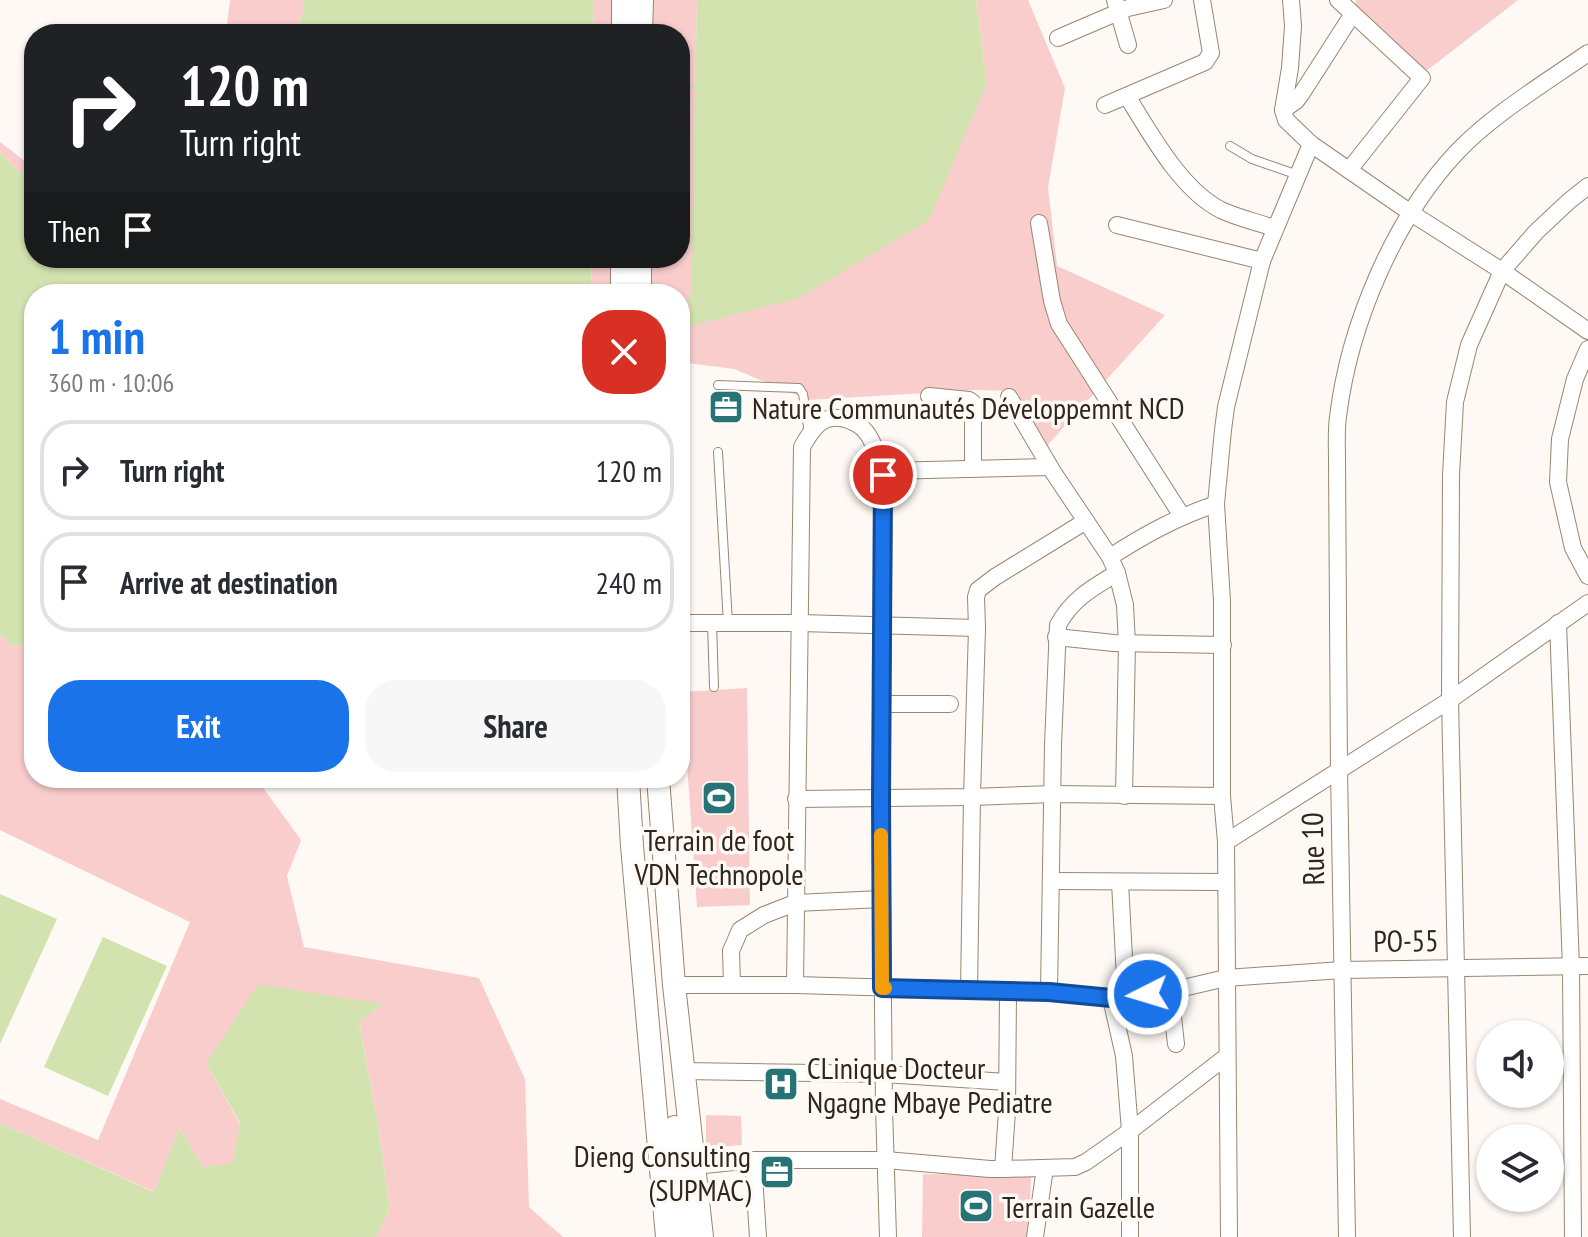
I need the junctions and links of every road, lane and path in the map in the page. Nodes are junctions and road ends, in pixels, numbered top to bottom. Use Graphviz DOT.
graph roads {
  1 [pos="623,0"];
  2 [pos="642,0"];
  3 [pos="1164,0"];
  4 [pos="1202,0"];
  5 [pos="1291,0"];
  6 [pos="1338,0"];
  7 [pos="1117,6"];
  8 [pos="1352,15"];
  9 [pos="623,24"];
  10 [pos="641,24"];
  11 [pos="1058,38"];
  12 [pos="1128,45"];
  13 [pos="1588,53"];
  14 [pos="1127,96"];
  15 [pos="1105,105"];
  16 [pos="1283,110"];
  17 [pos="1311,144"];
  18 [pos="1230,146"];
  19 [pos="1349,170"];
  20 [pos="1298,175"];
  21 [pos="1588,186"];
  22 [pos="1411,213"];
  23 [pos="1039,223"];
  24 [pos="1117,225"];
  25 [pos="1274,228"];
  26 [pos="1262,261"];
  27 [pos="1502,271"];
  28 [pos="1588,331"];
  29 [pos="1588,349"];
  30 [pos="718,385"];
  31 [pos="929,396"];
  32 [pos="1009,397"];
  33 [pos="809,434"];
  34 [pos="718,452"];
  35 [pos="1050,467"];
  36 [pos="973,468"];
  37 [pos="884,473"];
  38 [pos="1216,504"];
  39 [pos="1182,516"];
  40 [pos="1086,521"];
  41 [pos="1114,565"];
  42 [pos="1588,576"];
  43 [pos="1588,603"];
  44 [pos="690,623"];
  45 [pos="720,623"];
  46 [pos="800,623"];
  47 [pos="1558,623"];
  48 [pos="883,625"];
  49 [pos="977,628"];
  50 [pos="1056,637"];
  51 [pos="1127,644"];
  52 [pos="1223,645"];
  53 [pos="714,687"];
  54 [pos="1450,700"];
  55 [pos="882,704"];
  56 [pos="950,704"];
  57 [pos="1339,770"];
  58 [pos="629,788"];
  59 [pos="647,788"];
  60 [pos="659,788"];
  61 [pos="1053,794"];
  62 [pos="1124,796"];
  63 [pos="1222,796"];
  64 [pos="972,797"];
  65 [pos="796,799"];
  66 [pos="881,799"];
  67 [pos="1226,842"];
  68 [pos="1051,881"];
  69 [pos="1120,882"];
  70 [pos="1225,882"];
  71 [pos="882,899"];
  72 [pos="795,903"];
  73 [pos="1580,966"];
  74 [pos="1455,967"];
  75 [pos="1342,970"];
  76 [pos="1226,978"];
  77 [pos="674,985"];
  78 [pos="732,985"];
  79 [pos="795,985"];
  80 [pos="882,988"];
  81 [pos="969,991"];
  82 [pos="1170,991"];
  83 [pos="1008,992"];
  84 [pos="1049,992"];
  85 [pos="1118,998"];
  86 [pos="1176,1044"];
  87 [pos="1227,1056"];
  88 [pos="683,1071"];
  89 [pos="884,1074"];
  90 [pos="1007,1082"];
  91 [pos="1130,1131"];
  92 [pos="753,1160"];
  93 [pos="886,1160"];
  94 [pos="694,1166"];
  95 [pos="1045,1168"];
  96 [pos="1003,1169"];
  97 [pos="697,1191"];
  98 [pos="667,1237"];
  99 [pos="687,1237"];
  100 [pos="702,1237"];
  101 [pos="758,1237"];
  102 [pos="888,1237"];
  103 [pos="1035,1237"];
  104 [pos="1130,1237"];
  105 [pos="1229,1237"];
  106 [pos="1347,1237"];
  107 [pos="1462,1237"];
  108 [pos="1573,1237"];
  1 -- 9 [label="main road"];
  2 -- 10 [label="main road"];
  3 -- 7 [label="street"];
  4 -- 14 [label="street"];
  5 -- 16 [label="street"];
  6 -- 8 [label="street"];
  7 -- 11 [label="street"];
  7 -- 12 [label="street"];
  8 -- 16 [label="street"];
  8 -- 19 [label="street"];
  13 -- 22 [label="street, Rue 10"];
  14 -- 15 [label="street"];
  14 -- 25 [label="street"];
  16 -- 17 [label="street"];
  17 -- 19 [label="street"];
  17 -- 20 [label="street"];
  18 -- 20 [label="lane"];
  19 -- 22 [label="street"];
  20 -- 25 [label="street"];
  21 -- 27 [label="street"];
  22 -- 27 [label="street"];
  22 -- 57 [label="street, Rue 10"];
  23 -- 39 [label="street"];
  24 -- 26 [label="street"];
  25 -- 26 [label="street"];
  26 -- 38 [label="street"];
  27 -- 28 [label="street"];
  27 -- 54 [label="street"];
  29 -- 42 [label="street"];
  30 -- 33 [label="lane"];
  31 -- 36 [label="street"];
  32 -- 35 [label="street"];
  33 -- 37 [label="street"];
  33 -- 46 [label="street"];
  34 -- 45 [label="lane"];
  35 -- 36 [label="street"];
  35 -- 40 [label="street"];
  36 -- 37 [label="street"];
  37 -- 48 [label="street"];
  38 -- 39 [label="street"];
  38 -- 52 [label="street"];
  39 -- 41 [label="street"];
  40 -- 41 [label="street"];
  40 -- 49 [label="street"];
  41 -- 50 [label="street"];
  41 -- 51 [label="street"];
  43 -- 47 [label="street"];
  44 -- 45 [label="street"];
  45 -- 46 [label="street"];
  45 -- 53 [label="lane"];
  46 -- 48 [label="street"];
  46 -- 65 [label="street"];
  47 -- 54 [label="street"];
  47 -- 73 [label="street"];
  48 -- 49 [label="street"];
  48 -- 55 [label="street"];
  49 -- 64 [label="street"];
  50 -- 51 [label="street"];
  50 -- 61 [label="street"];
  51 -- 52 [label="street"];
  51 -- 62 [label="street"];
  52 -- 63 [label="street"];
  54 -- 57 [label="street"];
  54 -- 74 [label="street"];
  55 -- 56 [label="street"];
  55 -- 66 [label="street"];
  57 -- 67 [label="street"];
  57 -- 75 [label="street, Rue 10"];
  58 -- 98 [label="main road"];
  59 -- 99 [label="main road"];
  60 -- 77 [label="main road"];
  61 -- 62 [label="street"];
  61 -- 64 [label="street"];
  61 -- 68 [label="street"];
  62 -- 63 [label="street"];
  63 -- 67 [label="street"];
  64 -- 66 [label="street"];
  64 -- 81 [label="street"];
  65 -- 66 [label="street"];
  65 -- 72 [label="street"];
  66 -- 71 [label="street"];
  67 -- 70 [label="street"];
  68 -- 69 [label="street"];
  68 -- 84 [label="street"];
  69 -- 70 [label="street"];
  69 -- 85 [label="street"];
  70 -- 76 [label="street"];
  71 -- 72 [label="street"];
  71 -- 80 [label="street"];
  72 -- 78 [label="street"];
  72 -- 79 [label="street"];
  73 -- 74 [label="street, PO-55"];
  73 -- 108 [label="street"];
  74 -- 75 [label="street, PO-55"];
  74 -- 107 [label="street"];
  75 -- 76 [label="street, PO-55"];
  75 -- 106 [label="street, Rue 10"];
  76 -- 82 [label="street, PO-55"];
  76 -- 87 [label="street"];
  77 -- 78 [label="street, PO-55"];
  77 -- 88 [label="main road"];
  78 -- 79 [label="street, PO-55"];
  79 -- 80 [label="street, PO-55"];
  80 -- 81 [label="street, PO-55"];
  80 -- 89 [label="street"];
  81 -- 83 [label="street, PO-55"];
  82 -- 85 [label="street, PO-55"];
  82 -- 86 [label="street"];
  83 -- 84 [label="street, PO-55"];
  83 -- 90 [label="street"];
  84 -- 85 [label="street, PO-55"];
  85 -- 91 [label="street"];
  87 -- 91 [label="street"];
  87 -- 105 [label="street"];
  88 -- 89 [label="street"];
  88 -- 94 [label="main road"];
  89 -- 90 [label="street"];
  89 -- 93 [label="street"];
  90 -- 96 [label="street"];
  91 -- 95 [label="street"];
  91 -- 104 [label="street"];
  92 -- 93 [label="street"];
  92 -- 94 [label="street"];
  92 -- 101 [label="street"];
  93 -- 96 [label="street"];
  93 -- 102 [label="street"];
  94 -- 97 [label="main road"];
  95 -- 96 [label="street"];
  95 -- 103 [label="street"];
  97 -- 99 [label="main road"];
  97 -- 100 [label="main road"];
}
